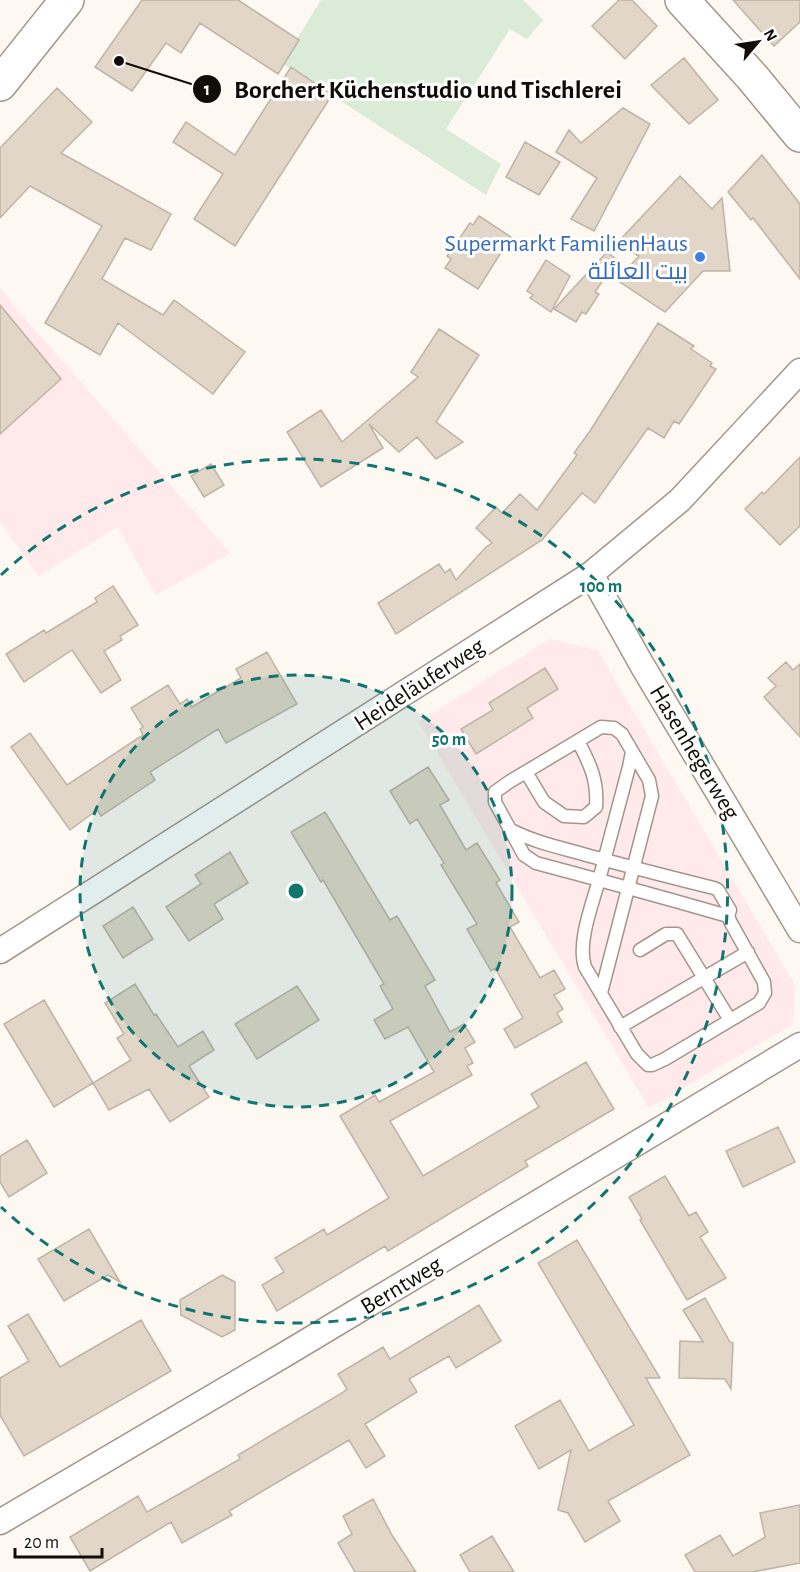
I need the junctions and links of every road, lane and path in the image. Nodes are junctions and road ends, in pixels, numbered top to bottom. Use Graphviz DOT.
graph roads {
  1 [pos="68,0"];
  2 [pos="682,0"];
  3 [pos="0,84"];
  4 [pos="800,135"];
  5 [pos="800,371"];
  6 [pos="591,574"];
  7 [pos="578,741"];
  8 [pos="632,752"];
  9 [pos="526,772"];
  10 [pos="511,830"];
  11 [pos="604,859"];
  12 [pos="634,867"];
  13 [pos="599,880"];
  14 [pos="628,888"];
  15 [pos="728,916"];
  16 [pos="800,930"];
  17 [pos="640,950"];
  18 [pos="0,951"];
  19 [pos="748,952"];
  20 [pos="704,977"];
  21 [pos="601,993"];
  22 [pos="730,1020"];
  23 [pos="620,1027"];
  24 [pos="800,1045"];
  25 [pos="0,1522"];
  1 -- 3 [label="main road"];
  2 -- 4 [label="main road"];
  5 -- 6 [label="street, Heideläuferweg"];
  6 -- 16 [label="street, Hasenhegerweg"];
  6 -- 18 [label="street, Heideläuferweg"];
  7 -- 8 [label="lane"];
  7 -- 9 [label="lane"];
  7 -- 9 [label="lane"];
  8 -- 11 [label="lane"];
  8 -- 12 [label="lane"];
  9 -- 10 [label="lane"];
  10 -- 11 [label="lane"];
  10 -- 13 [label="lane"];
  11 -- 12 [label="lane"];
  11 -- 13 [label="lane"];
  12 -- 14 [label="lane"];
  12 -- 15 [label="lane"];
  13 -- 14 [label="lane"];
  13 -- 21 [label="lane"];
  14 -- 15 [label="lane"];
  14 -- 21 [label="lane"];
  15 -- 19 [label="lane"];
  17 -- 20 [label="lane"];
  19 -- 20 [label="lane"];
  19 -- 22 [label="lane"];
  20 -- 22 [label="lane"];
  20 -- 23 [label="lane"];
  21 -- 23 [label="lane"];
  22 -- 23 [label="lane"];
  24 -- 25 [label="street, Berntweg"];
}
